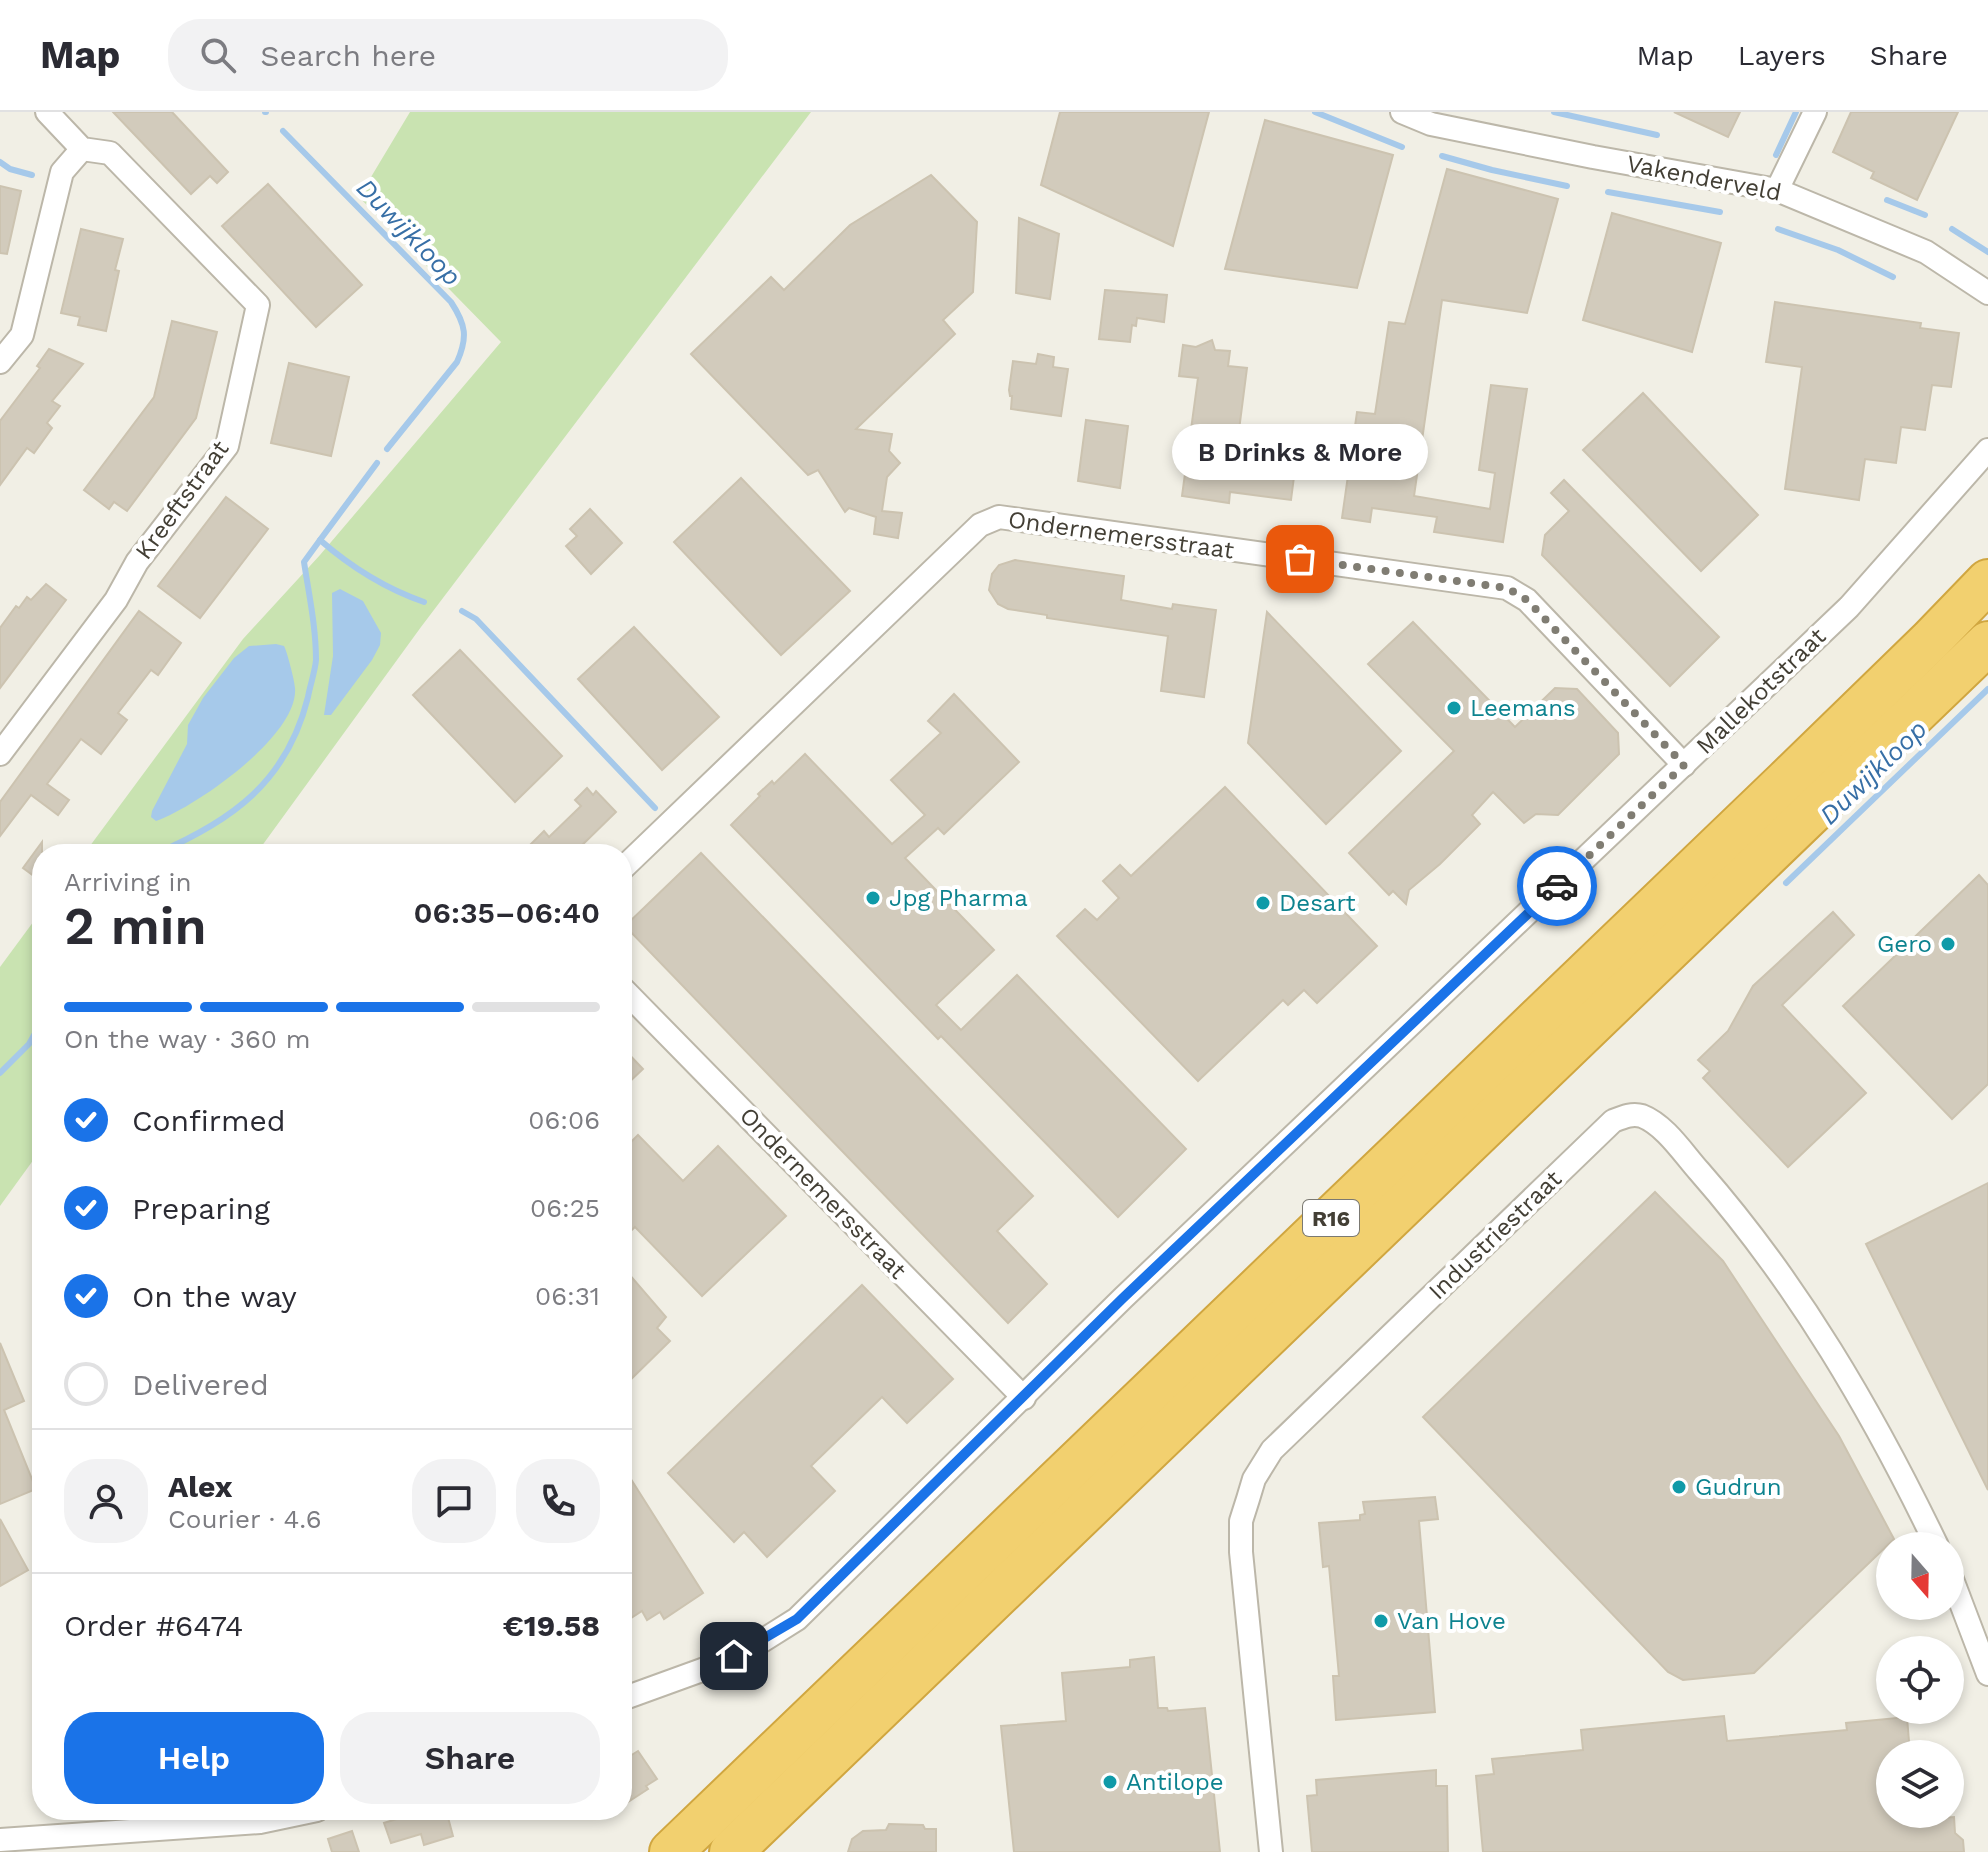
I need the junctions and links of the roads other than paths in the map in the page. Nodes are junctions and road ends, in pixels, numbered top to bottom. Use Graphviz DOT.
graph roads {
  1 [pos="47,112"];
  2 [pos="1402,112"];
  3 [pos="1815,112"];
  4 [pos="82,149"];
  5 [pos="1777,190"];
  6 [pos="1988,293"];
  7 [pos="0,362"];
  8 [pos="1988,450"];
  9 [pos="1988,581"];
  10 [pos="1988,643"];
  11 [pos="0,754"];
  12 [pos="1684,765"];
  13 [pos="632,859"];
  14 [pos="632,998"];
  15 [pos="1024,1398"];
  16 [pos="1930,1532"];
  17 [pos="1964,1611"];
  18 [pos="1988,1674"];
  19 [pos="632,1695"];
  20 [pos="270,1820"];
  21 [pos="0,1840"];
  22 [pos="671,1852"];
  23 [pos="731,1852"];
  24 [pos="1271,1852"];
  1 -- 4 [label="street, Kreeftstraat"];
  2 -- 5 [label="street, Vakenderveld"];
  3 -- 5 [label="street"];
  4 -- 7 [label="street"];
  4 -- 11 [label="street, Kreeftstraat"];
  5 -- 6 [label="street, Vakenderveld"];
  8 -- 12 [label="street, Mallekotstraat"];
  9 -- 22 [label="highway, R16"];
  10 -- 23 [label="highway, R16"];
  12 -- 13 [label="street, Ondernemersstraat"];
  12 -- 15 [label="street, Mallekotstraat"];
  14 -- 15 [label="street, Ondernemersstraat"];
  15 -- 19 [label="street, Mallekotstraat"];
  16 -- 24 [label="street, Industriestraat"];
  17 -- 18 [label="street"];
  20 -- 21 [label="street"];
}
